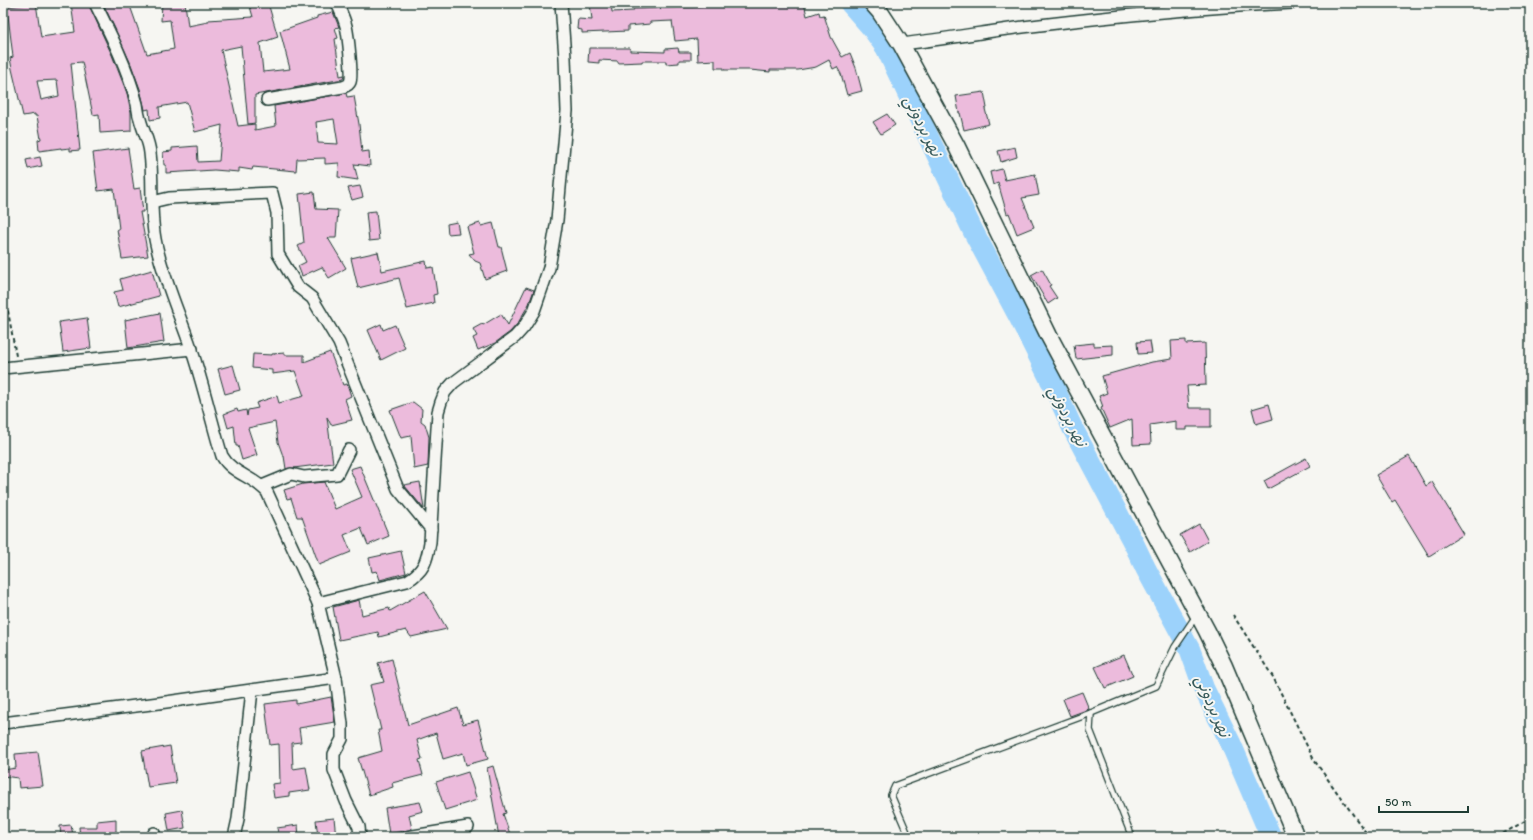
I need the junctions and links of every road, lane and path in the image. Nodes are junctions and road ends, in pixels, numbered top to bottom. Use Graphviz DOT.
graph roads {
  1 [pos="95,3"];
  2 [pos="337,3"];
  3 [pos="561,3"];
  4 [pos="872,3"];
  5 [pos="1278,3"];
  6 [pos="1292,3"];
  7 [pos="901,44"];
  8 [pos="267,100"];
  9 [pos="152,202"];
  10 [pos="3,283"];
  11 [pos="192,349"];
  12 [pos="18,367"];
  13 [pos="3,368"];
  14 [pos="349,450"];
  15 [pos="262,486"];
  16 [pos="430,529"];
  17 [pos="318,603"];
  18 [pos="1233,615"];
  19 [pos="1194,618"];
  20 [pos="336,678"];
  21 [pos="252,690"];
  22 [pos="1091,713"];
  23 [pos="3,723"];
  24 [pos="1530,818"];
  25 [pos="468,827"];
  26 [pos="234,837"];
  27 [pos="360,837"];
  28 [pos="407,837"];
  29 [pos="909,837"];
  30 [pos="1132,837"];
  31 [pos="1296,837"];
  32 [pos="1368,837"];
  33 [pos="1497,837"];
  1 -- 9 [label="street"];
  2 -- 8 [label="street"];
  3 -- 16 [label="street"];
  4 -- 7 [label="street"];
  5 -- 6 [label="street"];
  5 -- 7 [label="street"];
  7 -- 19 [label="street"];
  9 -- 11 [label="street"];
  9 -- 16 [label="street"];
  10 -- 12 [label="path"];
  11 -- 12 [label="street"];
  11 -- 15 [label="street"];
  12 -- 13 [label="street"];
  14 -- 15 [label="street"];
  15 -- 17 [label="street"];
  16 -- 17 [label="street"];
  17 -- 20 [label="street"];
  18 -- 32 [label="path"];
  19 -- 22 [label="lane"];
  19 -- 31 [label="street"];
  20 -- 21 [label="street"];
  20 -- 27 [label="street"];
  21 -- 23 [label="street"];
  21 -- 26 [label="street"];
  22 -- 29 [label="lane"];
  22 -- 30 [label="lane"];
  24 -- 33 [label="path"];
  25 -- 28 [label="street"];
}
